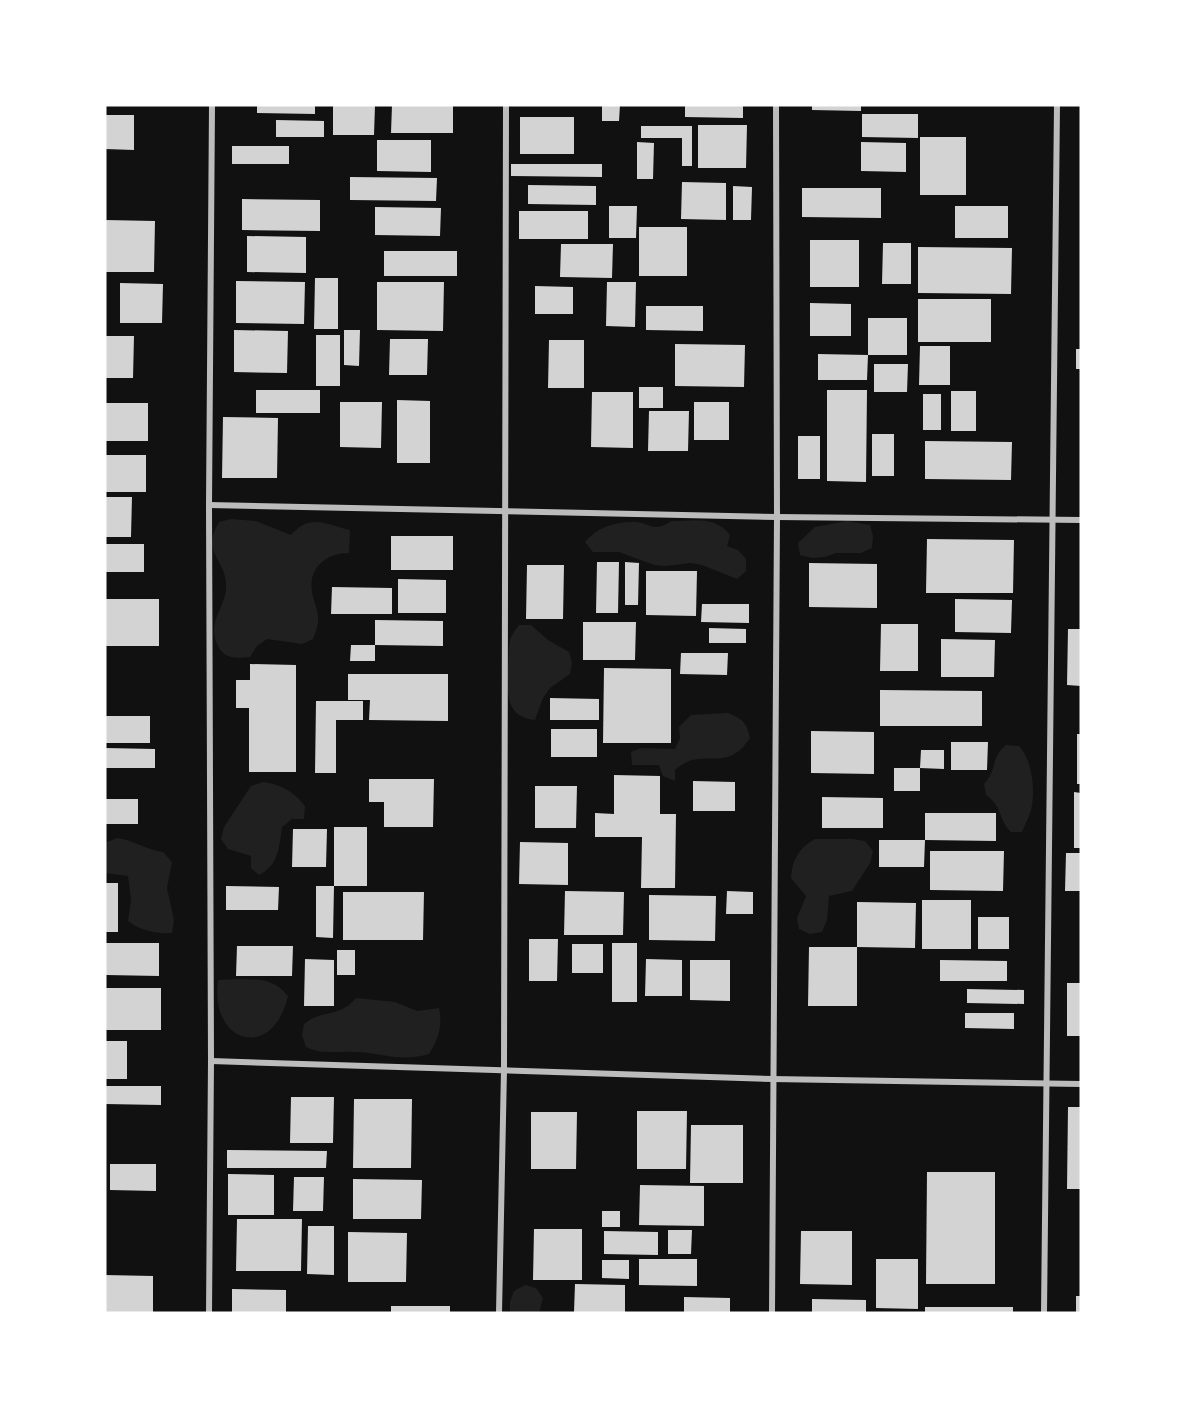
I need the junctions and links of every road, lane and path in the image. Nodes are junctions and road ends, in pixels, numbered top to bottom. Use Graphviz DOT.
graph roads {
  1 [pos="212,105"];
  2 [pos="506,105"];
  3 [pos="776,105"];
  4 [pos="1057,105"];
  5 [pos="208,505"];
  6 [pos="505,511"];
  7 [pos="777,517"];
  8 [pos="1054,519"];
  9 [pos="1081,520"];
  10 [pos="211,1061"];
  11 [pos="504,1070"];
  12 [pos="772,1079"];
  13 [pos="1046,1083"];
  14 [pos="1081,1084"];
  15 [pos="209,1313"];
  16 [pos="499,1313"];
  17 [pos="772,1313"];
  18 [pos="1044,1313"];
  1 -- 5 [label="street"];
  2 -- 6 [label="street"];
  3 -- 7 [label="street"];
  4 -- 8 [label="street"];
  5 -- 6 [label="street"];
  5 -- 10 [label="street"];
  6 -- 7 [label="street"];
  6 -- 11 [label="street"];
  7 -- 8 [label="street"];
  7 -- 12 [label="street"];
  8 -- 9 [label="street"];
  8 -- 13 [label="street"];
  10 -- 11 [label="street"];
  10 -- 15 [label="street"];
  11 -- 12 [label="street"];
  11 -- 16 [label="street"];
  12 -- 13 [label="street"];
  12 -- 17 [label="street"];
  13 -- 14 [label="street"];
  13 -- 18 [label="street"];
}
